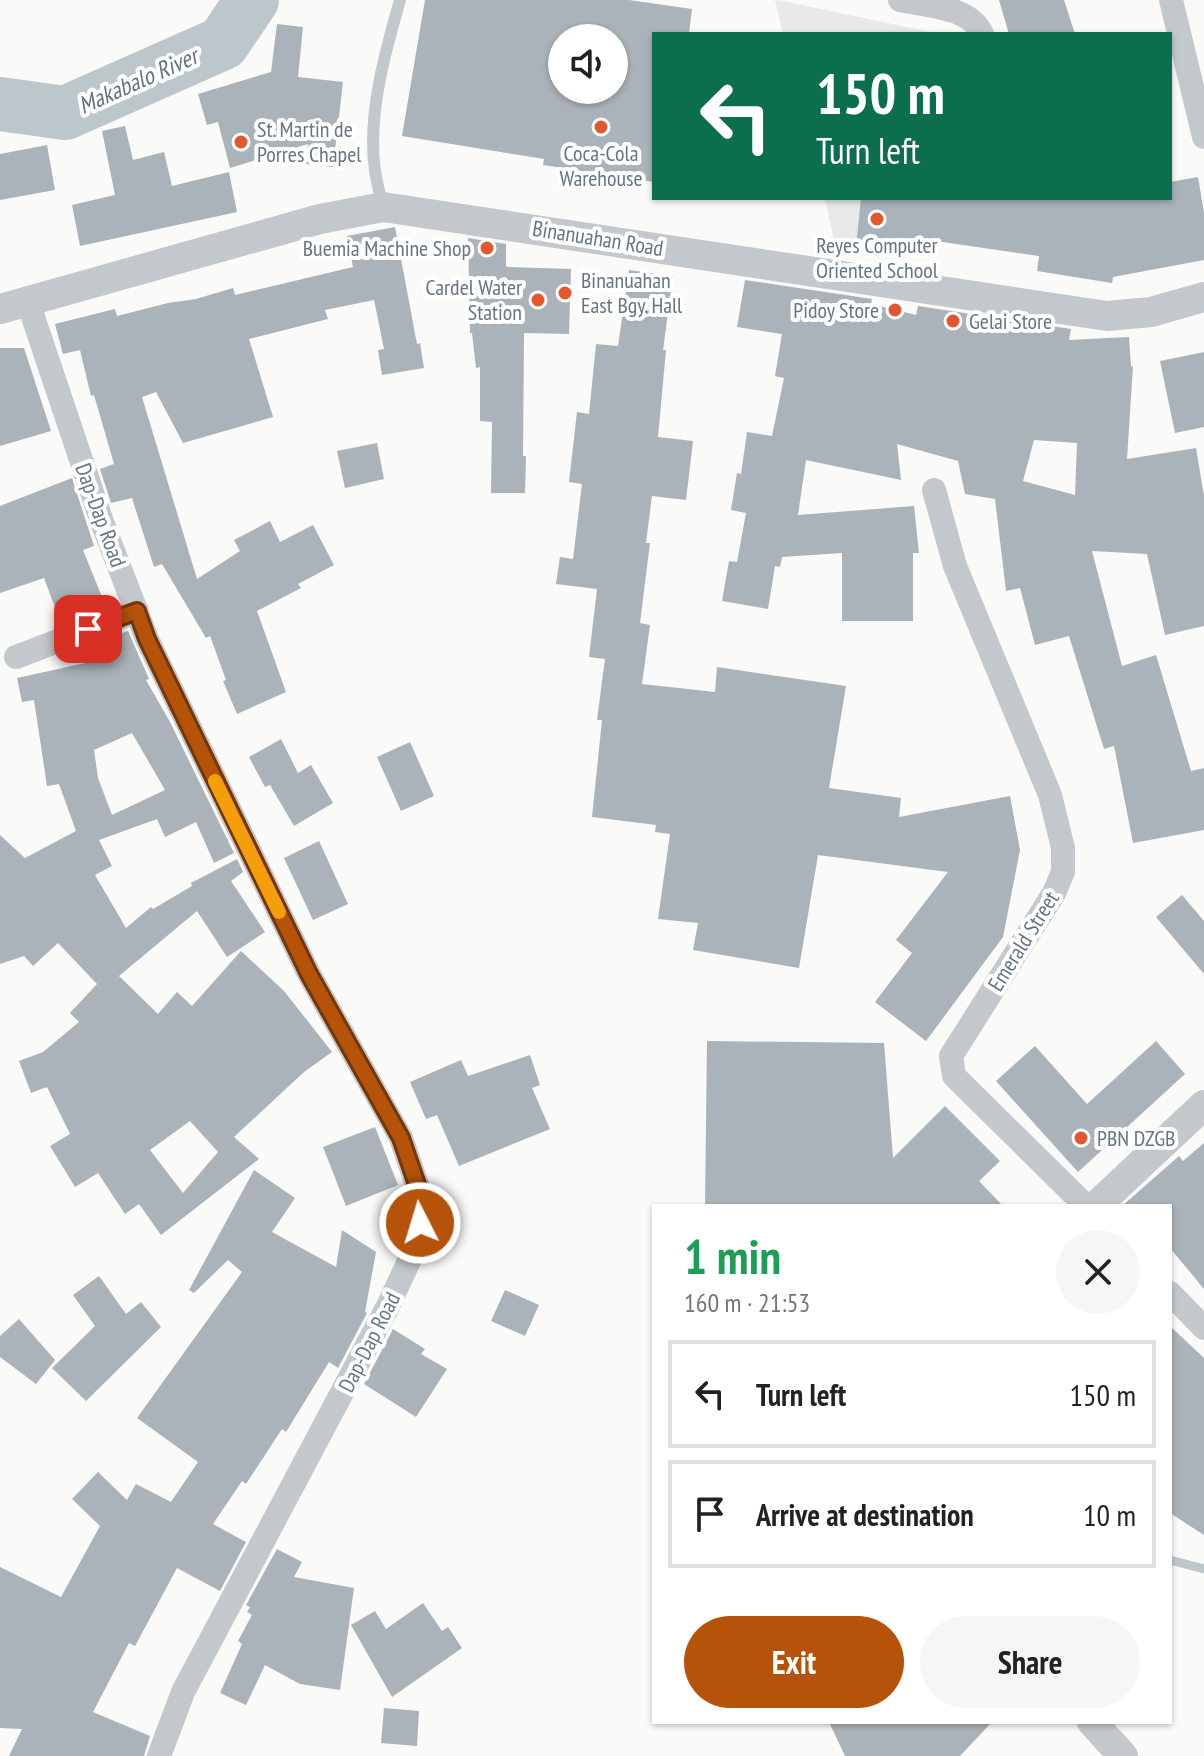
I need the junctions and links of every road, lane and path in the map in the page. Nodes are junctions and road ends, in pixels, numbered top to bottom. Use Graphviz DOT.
graph roads {
  1 [pos="400,0"];
  2 [pos="900,0"];
  3 [pos="1171,0"];
  4 [pos="981,32"];
  5 [pos="1176,39"];
  6 [pos="1204,137"];
  7 [pos="383,207"];
  8 [pos="1204,297"];
  9 [pos="14,306"];
  10 [pos="934,490"];
  11 [pos="137,611"];
  12 [pos="16,657"];
  13 [pos="1204,1105"];
  14 [pos="1084,1204"];
  15 [pos="1098,1204"];
  16 [pos="1172,1295"];
  17 [pos="1204,1328"];
  18 [pos="1094,1724"];
  19 [pos="159,1756"];
  20 [pos="1123,1756"];
  1 -- 7 [label="lane"];
  2 -- 4 [label="street"];
  3 -- 5 [label="street"];
  5 -- 6 [label="street"];
  7 -- 8 [label="street, Binanuahan Road"];
  7 -- 9 [label="street, Binanuahan Road"];
  9 -- 11 [label="street, Dap-Dap Road"];
  10 -- 14 [label="street, Emerald Street"];
  11 -- 12 [label="street"];
  11 -- 19 [label="street, Dap-Dap Road"];
  13 -- 15 [label="street"];
  16 -- 17 [label="street"];
  18 -- 20 [label="street"];
}
